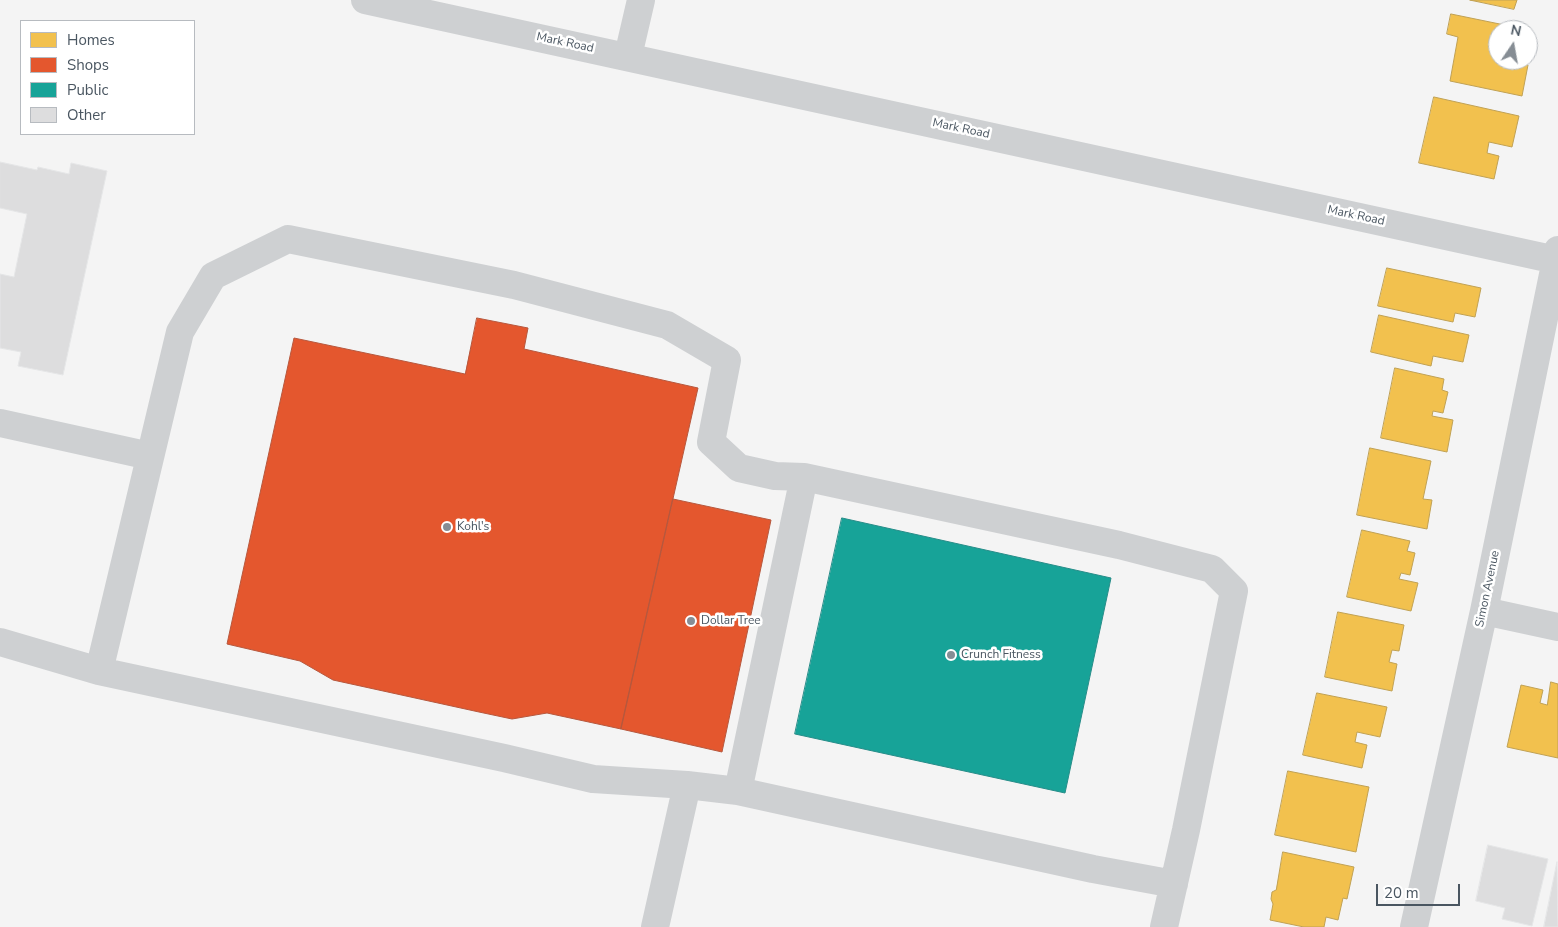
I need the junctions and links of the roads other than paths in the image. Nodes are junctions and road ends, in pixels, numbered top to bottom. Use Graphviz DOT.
graph roads {
  1 [pos="365,0"];
  2 [pos="641,0"];
  3 [pos="628,56"];
  4 [pos="1557,255"];
  5 [pos="0,423"];
  6 [pos="150,456"];
  7 [pos="804,477"];
  8 [pos="1484,611"];
  9 [pos="1558,627"];
  10 [pos="0,642"];
  11 [pos="98,671"];
  12 [pos="686,785"];
  13 [pos="738,791"];
  14 [pos="1174,884"];
  15 [pos="655,927"];
  16 [pos="1164,927"];
  17 [pos="1414,927"];
  1 -- 3 [label="street, Mark Road"];
  2 -- 3 [label="street"];
  3 -- 4 [label="street, Mark Road"];
  4 -- 8 [label="street, Simon Avenue"];
  5 -- 6 [label="street"];
  6 -- 7 [label="street"];
  6 -- 11 [label="street"];
  7 -- 13 [label="street"];
  7 -- 14 [label="street"];
  8 -- 9 [label="street"];
  8 -- 17 [label="street, Simon Avenue"];
  10 -- 11 [label="street"];
  11 -- 12 [label="street"];
  12 -- 13 [label="street"];
  12 -- 15 [label="street"];
  13 -- 14 [label="street"];
  14 -- 16 [label="street"];
}
